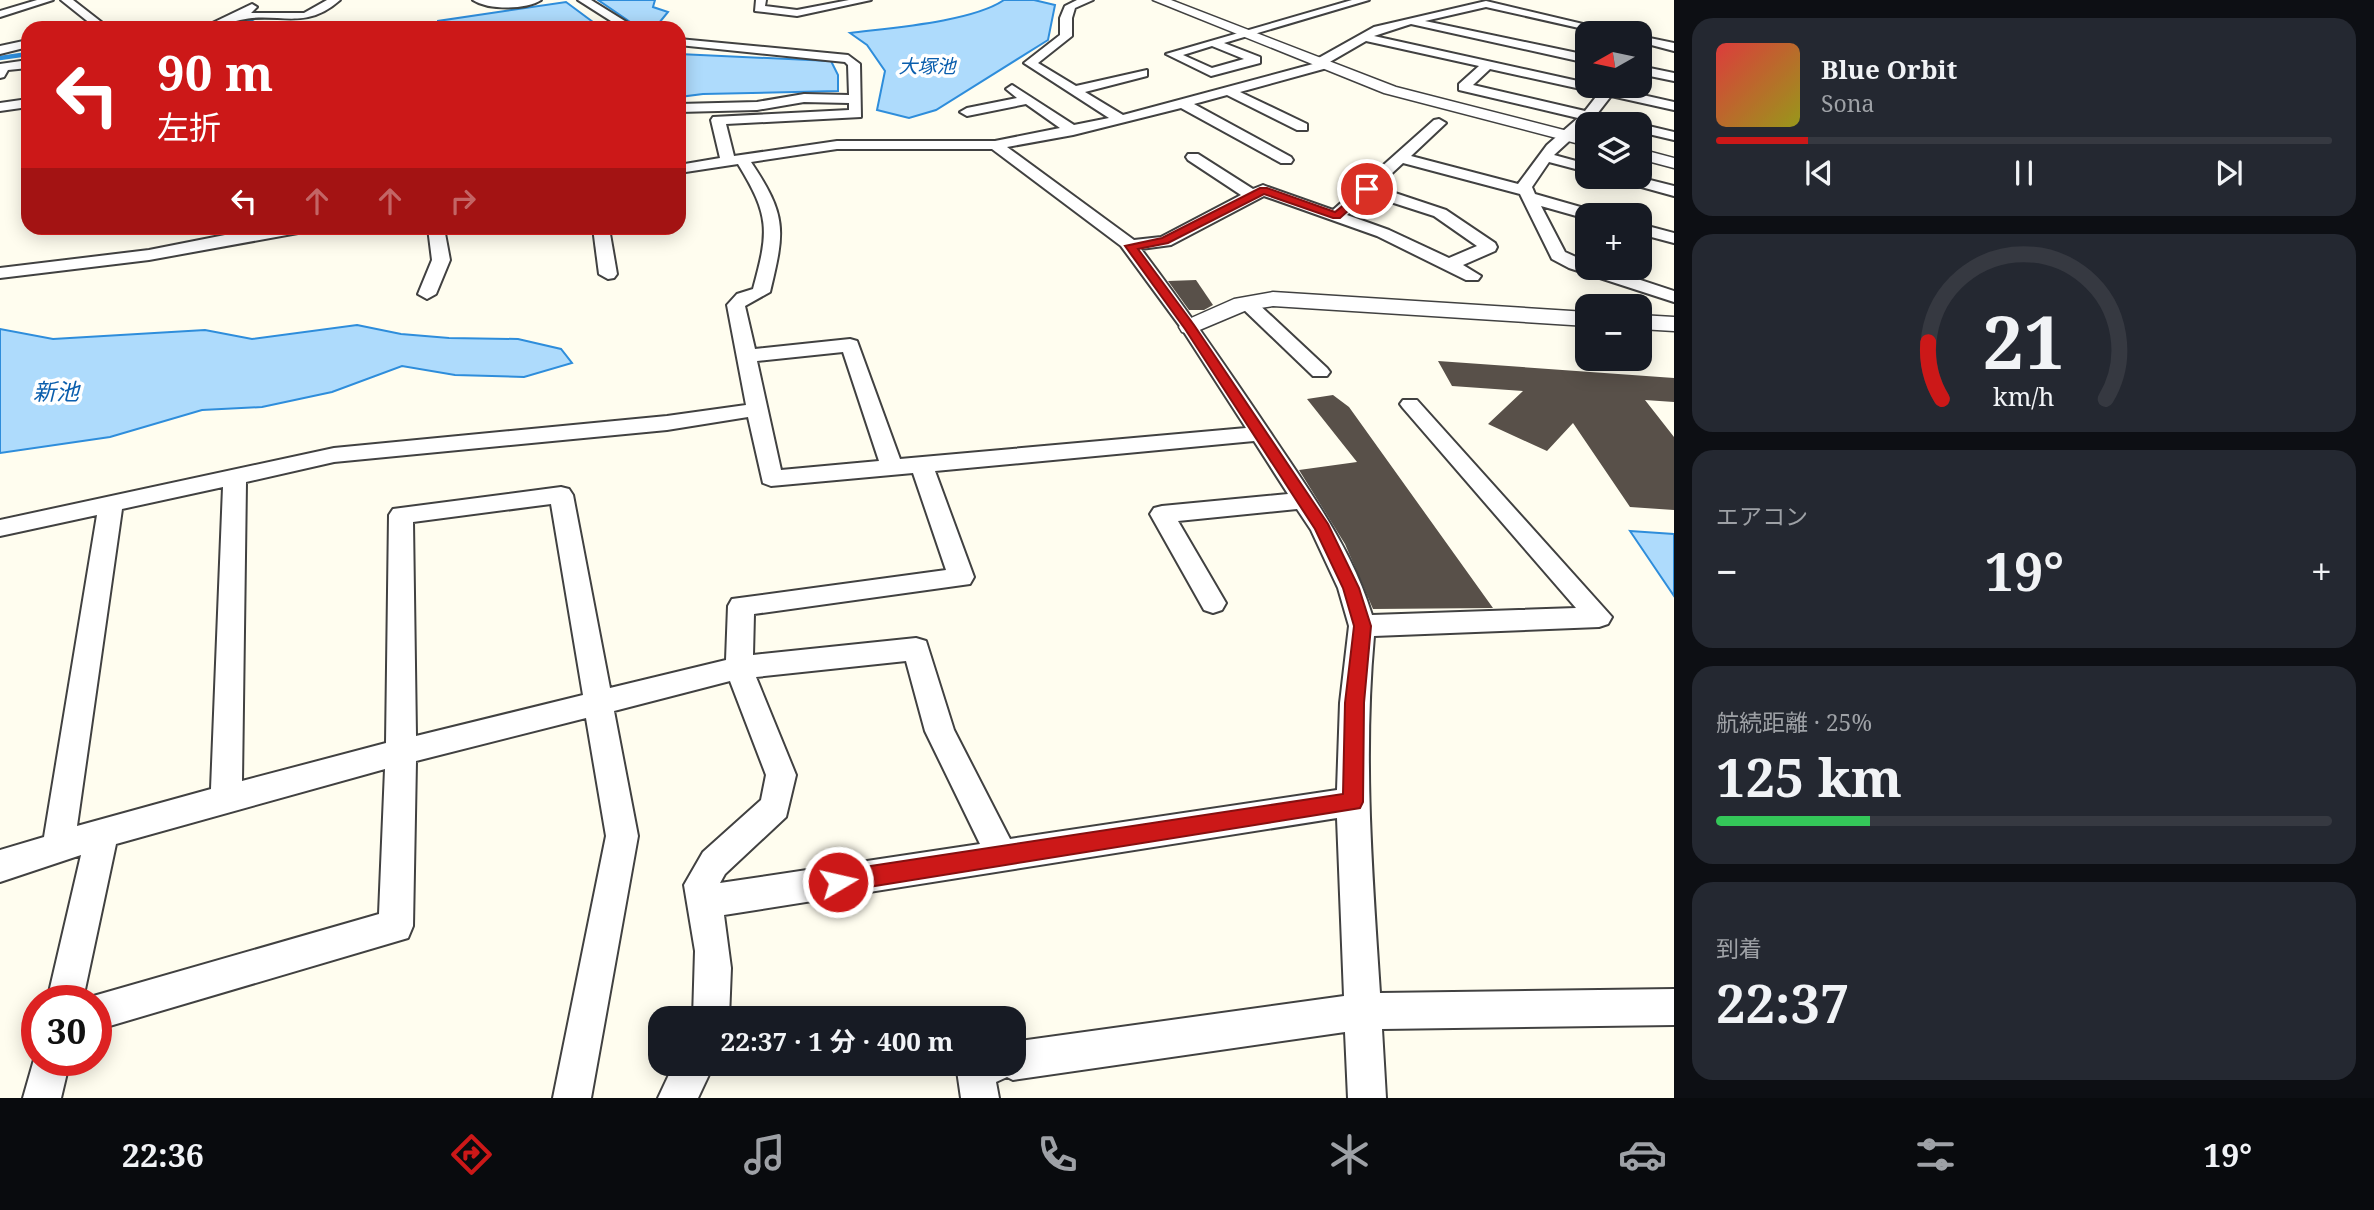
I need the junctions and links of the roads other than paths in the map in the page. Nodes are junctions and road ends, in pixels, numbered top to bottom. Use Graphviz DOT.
graph roads {
  1 [pos="48,0"];
  2 [pos="66,0"];
  3 [pos="261,0"];
  4 [pos="335,0"];
  5 [pos="478,0"];
  6 [pos="536,0"];
  7 [pos="583,0"];
  8 [pos="761,0"];
  9 [pos="866,0"];
  10 [pos="1087,0"];
  11 [pos="1159,0"];
  12 [pos="1315,0"];
  13 [pos="1364,0"];
  14 [pos="1481,2"];
  15 [pos="1339,7"];
  16 [pos="0,14"];
  17 [pos="1528,14"];
  18 [pos="240,16"];
  19 [pos="90,21"];
  20 [pos="227,21"];
  21 [pos="618,21"];
  22 [pos="1411,21"];
  23 [pos="1517,22"];
  24 [pos="1575,26"];
  25 [pos="1507,31"];
  26 [pos="1246,34"];
  27 [pos="1364,37"];
  28 [pos="1497,40"];
  29 [pos="686,42"];
  30 [pos="1652,42"];
  31 [pos="1213,43"];
  32 [pos="21,46"];
  33 [pos="1674,47"];
  34 [pos="0,53"];
  35 [pos="1674,53"];
  36 [pos="1575,56"];
  37 [pos="1321,64"];
  38 [pos="1488,64"];
  39 [pos="21,65"];
  40 [pos="1128,66"];
  41 [pos="1143,73"];
  42 [pos="1652,73"];
  43 [pos="1659,74"];
  44 [pos="1674,77"];
  45 [pos="1159,80"];
  46 [pos="3,81"];
  47 [pos="1575,82"];
  48 [pos="1012,89"];
  49 [pos="1074,91"];
  50 [pos="1130,91"];
  51 [pos="1228,91"];
  52 [pos="1603,98"];
  53 [pos="1642,98"];
  54 [pos="856,99"];
  55 [pos="1028,100"];
  56 [pos="1090,101"];
  57 [pos="21,104"];
  58 [pos="1184,104"];
  59 [pos="0,107"];
  60 [pos="1674,107"];
  61 [pos="686,108"];
  62 [pos="967,112"];
  63 [pos="1591,112"];
  64 [pos="1575,113"];
  65 [pos="1121,120"];
  66 [pos="1439,123"];
  67 [pos="1302,127"];
  68 [pos="1575,127"];
  69 [pos="1073,131"];
  70 [pos="1652,131"];
  71 [pos="1566,135"];
  72 [pos="1674,136"];
  73 [pos="1575,138"];
  74 [pos="995,145"];
  75 [pos="1192,157"];
  76 [pos="1545,157"];
  77 [pos="1652,157"];
  78 [pos="1401,158"];
  79 [pos="1286,160"];
  80 [pos="735,161"];
  81 [pos="1674,163"];
  82 [pos="1575,165"];
  83 [pos="686,168"];
  84 [pos="1652,185"];
  85 [pos="1367,189"];
  86 [pos="1674,191"];
  87 [pos="1527,194"];
  88 [pos="1253,196"];
  89 [pos="1575,210"];
  90 [pos="1336,216"];
  91 [pos="1652,232"];
  92 [pos="231,235"];
  93 [pos="437,235"];
  94 [pos="602,235"];
  95 [pos="1674,238"];
  96 [pos="1130,246"];
  97 [pos="1449,265"];
  98 [pos="0,273"];
  99 [pos="608,274"];
  100 [pos="1472,276"];
  101 [pos="427,294"];
  102 [pos="1674,297"];
  103 [pos="1247,303"];
  104 [pos="1575,318"];
  105 [pos="1652,323"];
  106 [pos="1674,324"];
  107 [pos="1190,327"];
  108 [pos="748,356"];
  109 [pos="1320,372"];
  110 [pos="1410,404"];
  111 [pos="759,409"];
  112 [pos="1260,434"];
  113 [pos="921,464"];
  114 [pos="892,467"];
  115 [pos="235,477"];
  116 [pos="1304,500"];
  117 [pos="111,503"];
  118 [pos="0,528"];
  119 [pos="1213,603"];
  120 [pos="1362,626"];
  121 [pos="738,668"];
  122 [pos="599,701"];
  123 [pos="401,752"];
  124 [pos="226,799"];
  125 [pos="1353,802"];
  126 [pos="102,833"];
  127 [pos="58,847"];
  128 [pos="1002,856"];
  129 [pos="0,866"];
  130 [pos="705,902"];
  131 [pos="69,985"];
  132 [pos="713,1006"];
  133 [pos="112,1007"];
  134 [pos="1674,1007"];
  135 [pos="1363,1011"];
  136 [pos="1026,1059"];
  137 [pos="47,1076"];
  138 [pos="689,1076"];
  139 [pos="976,1076"];
  140 [pos="42,1098"];
  141 [pos="572,1098"];
  142 [pos="677,1098"];
  143 [pos="980,1098"];
  144 [pos="1367,1098"];
  1 -- 16 [label="street"];
  2 -- 19 [label="street"];
  3 -- 18 [label="street"];
  4 -- 18 [label="street"];
  5 -- 6 [label="street"];
  7 -- 21 [label="street"];
  8 -- 9 [label="street"];
  10 -- 49 [label="street"];
  11 -- 26 [label="street"];
  12 -- 15 [label="street"];
  13 -- 15 [label="street"];
  14 -- 17 [label="street"];
  14 -- 22 [label="street"];
  15 -- 26 [label="street"];
  17 -- 23 [label="street"];
  17 -- 24 [label="street"];
  18 -- 20 [label="street"];
  22 -- 27 [label="street"];
  22 -- 28 [label="street"];
  25 -- 28 [label="street"];
  26 -- 31 [label="street"];
  26 -- 37 [label="street"];
  27 -- 37 [label="street"];
  27 -- 38 [label="street"];
  28 -- 36 [label="street"];
  29 -- 54 [label="street"];
  30 -- 33 [label="street"];
  31 -- 31 [label="street"];
  32 -- 34 [label="street"];
  35 -- 43 [label="street"];
  37 -- 51 [label="street"];
  37 -- 71 [label="street"];
  38 -- 47 [label="street"];
  38 -- 64 [label="street"];
  39 -- 46 [label="street"];
  40 -- 41 [label="street"];
  41 -- 45 [label="street"];
  41 -- 49 [label="street"];
  42 -- 43 [label="street"];
  43 -- 44 [label="street"];
  48 -- 55 [label="street"];
  49 -- 56 [label="street"];
  50 -- 56 [label="street"];
  51 -- 58 [label="street"];
  51 -- 67 [label="street"];
  52 -- 63 [label="street"];
  53 -- 60 [label="street"];
  54 -- 61 [label="street"];
  54 -- 80 [label="street"];
  55 -- 62 [label="street"];
  55 -- 69 [label="street"];
  56 -- 65 [label="street"];
  57 -- 59 [label="street"];
  58 -- 65 [label="street"];
  58 -- 79 [label="street"];
  65 -- 69 [label="street"];
  66 -- 78 [label="street"];
  68 -- 71 [label="street"];
  69 -- 74 [label="street"];
  70 -- 72 [label="street"];
  71 -- 73 [label="street"];
  71 -- 76 [label="street"];
  74 -- 80 [label="street"];
  74 -- 96 [label="street"];
  75 -- 88 [label="street"];
  76 -- 82 [label="street"];
  76 -- 87 [label="street"];
  77 -- 81 [label="street"];
  78 -- 85 [label="street"];
  78 -- 87 [label="street"];
  80 -- 83 [label="street"];
  80 -- 108 [label="street"];
  84 -- 86 [label="street"];
  85 -- 90 [label="street"];
  85 -- 97 [label="street"];
  87 -- 89 [label="street"];
  87 -- 102 [label="street"];
  88 -- 90 [label="street"];
  88 -- 96 [label="street"];
  90 -- 97 [label="street"];
  91 -- 95 [label="street"];
  92 -- 98 [label="street"];
  93 -- 101 [label="street"];
  94 -- 99 [label="street"];
  96 -- 107 [label="street"];
  97 -- 100 [label="street"];
  103 -- 104 [label="street"];
  103 -- 107 [label="street"];
  103 -- 109 [label="street"];
  105 -- 106 [label="street"];
  107 -- 112 [label="street"];
  108 -- 111 [label="street"];
  108 -- 114 [label="street"];
  110 -- 120 [label="street"];
  111 -- 114 [label="street"];
  111 -- 115 [label="street"];
  112 -- 113 [label="street"];
  112 -- 116 [label="street"];
  113 -- 114 [label="street"];
  113 -- 121 [label="street"];
  115 -- 117 [label="street"];
  115 -- 124 [label="street"];
  116 -- 119 [label="street"];
  116 -- 120 [label="street"];
  117 -- 118 [label="street"];
  117 -- 127 [label="street"];
  120 -- 125 [label="street"];
  121 -- 122 [label="street"];
  121 -- 128 [label="street"];
  121 -- 130 [label="street"];
  122 -- 123 [label="street"];
  122 -- 123 [label="street"];
  122 -- 141 [label="street"];
  123 -- 124 [label="street"];
  123 -- 133 [label="street"];
  124 -- 126 [label="street"];
  125 -- 128 [label="street"];
  125 -- 135 [label="street"];
  126 -- 127 [label="street"];
  126 -- 131 [label="street"];
  127 -- 129 [label="street"];
  128 -- 130 [label="street"];
  130 -- 132 [label="street"];
  134 -- 135 [label="street"];
  135 -- 136 [label="street"];
  135 -- 144 [label="street"];
  137 -- 140 [label="street"];
  138 -- 142 [label="street"];
  139 -- 143 [label="street"];
}
